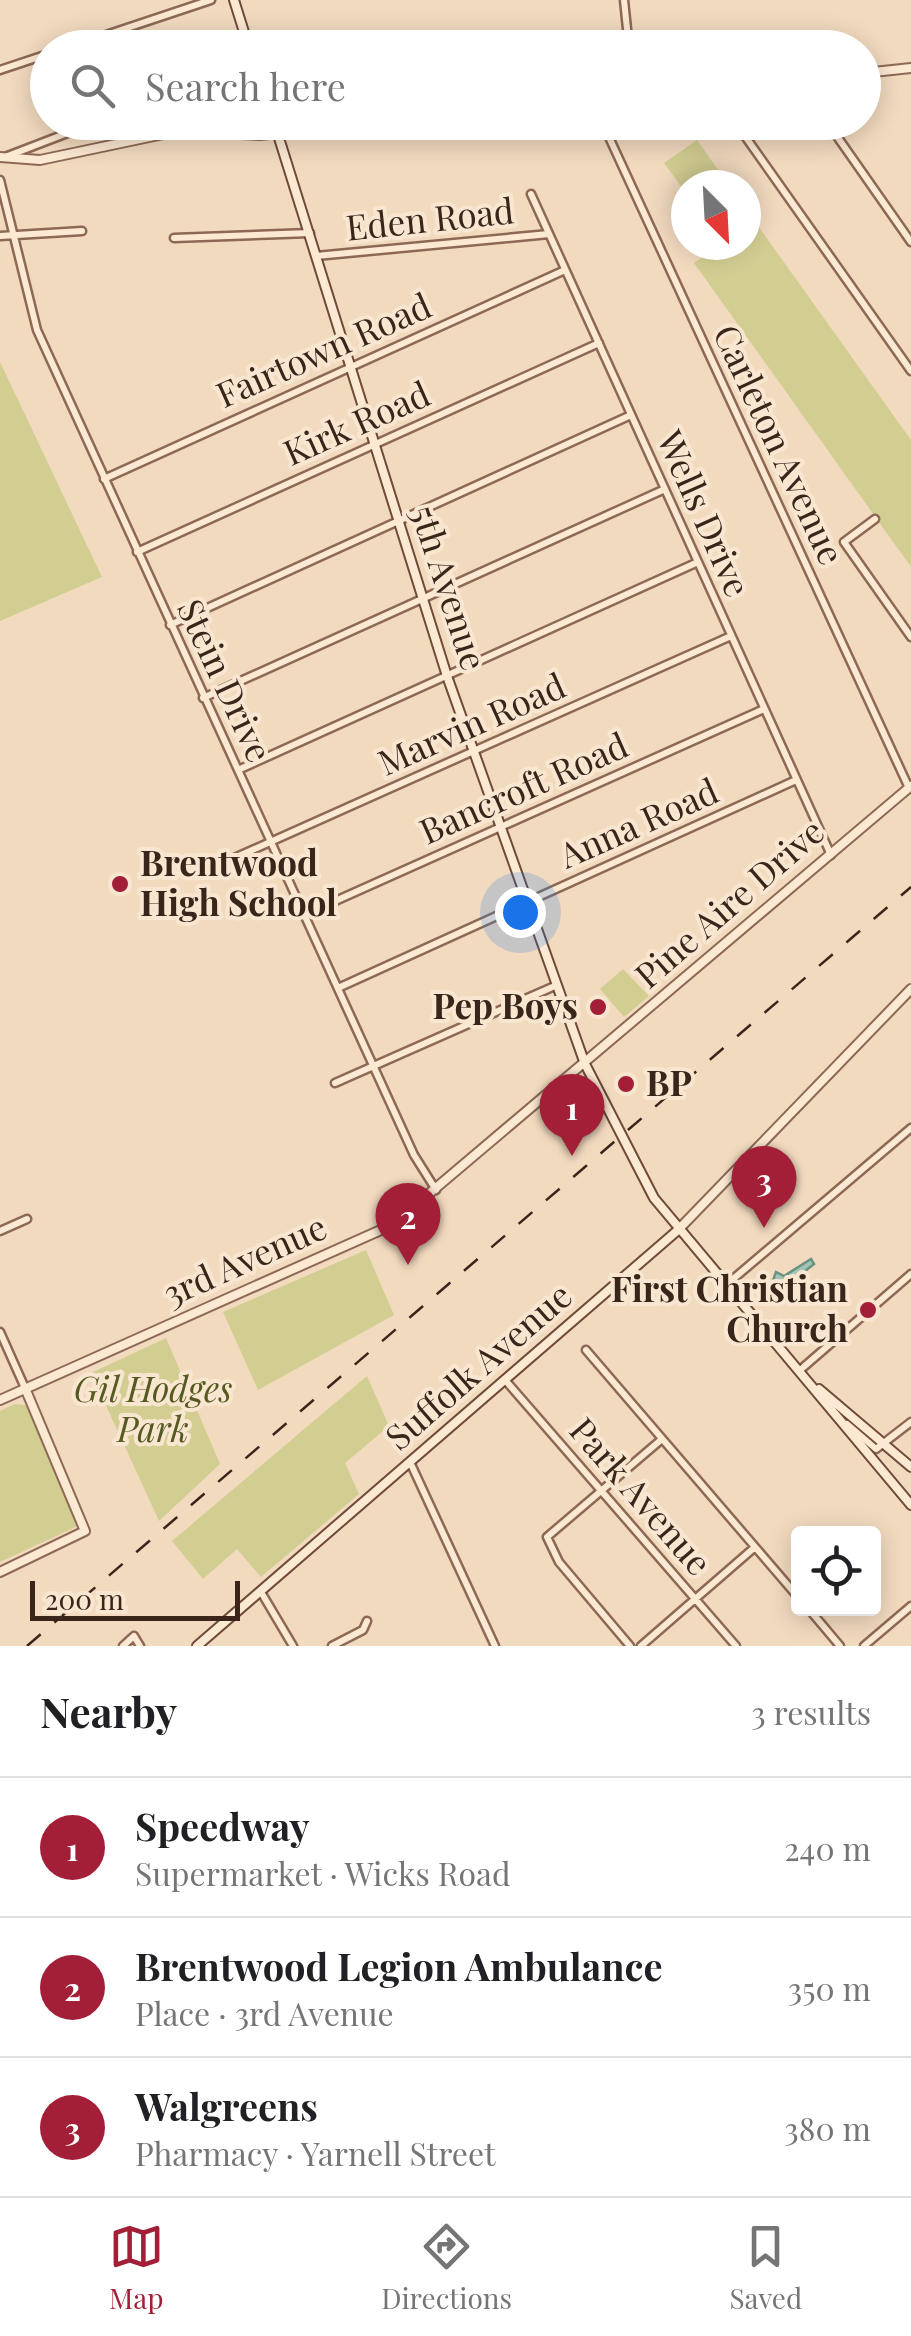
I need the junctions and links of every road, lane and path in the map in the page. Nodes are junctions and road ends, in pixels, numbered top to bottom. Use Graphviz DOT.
graph roads {
  1 [pos="211,0"];
  2 [pos="234,0"];
  3 [pos="624,0"];
  4 [pos="121,30"];
  5 [pos="244,30"];
  6 [pos="626,30"];
  7 [pos="30,60"];
  8 [pos="0,70"];
  9 [pos="910,71"];
  10 [pos="881,72"];
  11 [pos="49,140"];
  12 [pos="135,140"];
  13 [pos="280,140"];
  14 [pos="610,140"];
  15 [pos="748,140"];
  16 [pos="840,140"];
  17 [pos="2,158"];
  18 [pos="0,180"];
  19 [pos="531,194"];
  20 [pos="82,230"];
  21 [pos="310,233"];
  22 [pos="549,234"];
  23 [pos="14,235"];
  24 [pos="0,236"];
  25 [pos="174,238"];
  26 [pos="911,242"];
  27 [pos="316,256"];
  28 [pos="565,270"];
  29 [pos="598,343"];
  30 [pos="350,366"];
  31 [pos="911,371"];
  32 [pos="631,416"];
  33 [pos="374,444"];
  34 [pos="104,479"];
  35 [pos="665,489"];
  36 [pos="875,520"];
  37 [pos="398,522"];
  38 [pos="137,552"];
  39 [pos="698,562"];
  40 [pos="422,599"];
  41 [pos="170,625"];
  42 [pos="731,636"];
  43 [pos="911,637"];
  44 [pos="447,676"];
  45 [pos="203,698"];
  46 [pos="764,708"];
  47 [pos="473,752"];
  48 [pos="238,770"];
  49 [pos="796,780"];
  50 [pos="910,787"];
  51 [pos="499,828"];
  52 [pos="270,842"];
  53 [pos="831,855"];
  54 [pos="232,860"];
  55 [pos="527,902"];
  56 [pos="304,915"];
  57 [pos="557,985"];
  58 [pos="338,988"];
  59 [pos="911,989"];
  60 [pos="585,1064"];
  61 [pos="373,1066"];
  62 [pos="336,1083"];
  63 [pos="911,1128"];
  64 [pos="436,1190"];
  65 [pos="27,1219"];
  66 [pos="678,1230"];
  67 [pos="0,1231"];
  68 [pos="911,1274"];
  69 [pos="726,1286"];
  70 [pos="0,1332"];
  71 [pos="586,1350"];
  72 [pos="799,1370"];
  73 [pos="506,1381"];
  74 [pos="25,1388"];
  75 [pos="0,1400"];
  76 [pos="832,1411"];
  77 [pos="909,1425"];
  78 [pos="662,1439"];
  79 [pos="882,1446"];
  80 [pos="410,1462"];
  81 [pos="911,1467"];
  82 [pos="602,1489"];
  83 [pos="911,1503"];
  84 [pos="756,1547"];
  85 [pos="0,1572"];
  86 [pos="791,1589"];
  87 [pos="261,1592"];
  88 [pos="696,1599"];
  89 [pos="911,1606"];
  90 [pos="815,1616"];
  91 [pos="367,1621"];
  92 [pos="123,1646"];
  93 [pos="140,1646"];
  94 [pos="197,1646"];
  95 [pos="292,1646"];
  96 [pos="332,1646"];
  97 [pos="495,1646"];
  98 [pos="630,1646"];
  99 [pos="640,1646"];
  100 [pos="736,1646"];
  101 [pos="840,1646"];
  102 [pos="864,1646"];
  1 -- 4 [label="street"];
  2 -- 5 [label="main road"];
  3 -- 6 [label="street"];
  7 -- 8 [label="street"];
  9 -- 10 [label="main road"];
  11 -- 17 [label="street"];
  12 -- 17 [label="main road"];
  13 -- 21 [label="main road, 5th Avenue"];
  14 -- 50 [label="street, Carleton Avenue"];
  15 -- 31 [label="street"];
  16 -- 26 [label="street"];
  18 -- 23 [label="street, Stein Drive"];
  19 -- 22 [label="street, Wells Drive"];
  20 -- 23 [label="street"];
  21 -- 25 [label="street"];
  21 -- 27 [label="main road, 5th Avenue"];
  22 -- 27 [label="street, Eden Road"];
  22 -- 28 [label="street, Wells Drive"];
  23 -- 24 [label="street"];
  23 -- 34 [label="street, Stein Drive"];
  27 -- 30 [label="main road, 5th Avenue"];
  28 -- 29 [label="street, Wells Drive"];
  28 -- 30 [label="street, Fairtown Road"];
  29 -- 32 [label="street, Wells Drive"];
  29 -- 33 [label="street, Kirk Road"];
  30 -- 33 [label="main road, 5th Avenue"];
  30 -- 34 [label="street, Fairtown Road"];
  32 -- 35 [label="street, Wells Drive"];
  32 -- 37 [label="street"];
  33 -- 37 [label="main road, 5th Avenue"];
  33 -- 38 [label="street, Kirk Road"];
  34 -- 38 [label="street, Stein Drive"];
  35 -- 39 [label="street, Wells Drive"];
  35 -- 40 [label="street"];
  36 -- 43 [label="street"];
  37 -- 40 [label="main road, 5th Avenue"];
  37 -- 41 [label="street"];
  38 -- 41 [label="street, Stein Drive"];
  39 -- 42 [label="street, Wells Drive"];
  39 -- 44 [label="street"];
  40 -- 44 [label="main road, 5th Avenue"];
  40 -- 45 [label="street"];
  41 -- 45 [label="street, Stein Drive"];
  42 -- 46 [label="street, Wells Drive"];
  42 -- 47 [label="street, Marvin Road"];
  44 -- 47 [label="main road, 5th Avenue"];
  44 -- 48 [label="street"];
  45 -- 48 [label="street, Stein Drive"];
  46 -- 49 [label="street, Wells Drive"];
  46 -- 51 [label="street, Bancroft Road"];
  47 -- 51 [label="main road, 5th Avenue"];
  47 -- 52 [label="street, Marvin Road"];
  48 -- 52 [label="street, Stein Drive"];
  49 -- 53 [label="street, Wells Drive"];
  49 -- 55 [label="street, Anna Road"];
  50 -- 53 [label="main road, Pine Aire Drive"];
  51 -- 55 [label="main road, 5th Avenue"];
  51 -- 56 [label="street, Bancroft Road"];
  52 -- 54 [label="street, Marvin Road"];
  52 -- 56 [label="street, Stein Drive"];
  53 -- 60 [label="main road, Pine Aire Drive"];
  55 -- 57 [label="main road, 5th Avenue"];
  55 -- 58 [label="street, Anna Road"];
  56 -- 58 [label="street, Stein Drive"];
  57 -- 60 [label="main road, 5th Avenue"];
  57 -- 61 [label="street"];
  58 -- 61 [label="street, Stein Drive"];
  59 -- 66 [label="main road, Suffolk Avenue"];
  60 -- 64 [label="main road, 3rd Avenue"];
  60 -- 66 [label="main road, 5th Avenue"];
  61 -- 62 [label="street"];
  61 -- 64 [label="street, Stein Drive"];
  63 -- 69 [label="street"];
  64 -- 74 [label="main road, 3rd Avenue"];
  65 -- 67 [label="street"];
  66 -- 69 [label="main road, 5th Avenue"];
  66 -- 73 [label="main road, Suffolk Avenue"];
  68 -- 72 [label="street"];
  69 -- 72 [label="main road, 5th Avenue"];
  70 -- 74 [label="street"];
  71 -- 78 [label="street"];
  72 -- 76 [label="main road"];
  72 -- 79 [label="main road"];
  73 -- 80 [label="main road, Suffolk Avenue"];
  73 -- 82 [label="street, Park Avenue"];
  74 -- 75 [label="main road, 3rd Avenue"];
  74 -- 85 [label="main road"];
  76 -- 79 [label="street"];
  76 -- 83 [label="main road"];
  77 -- 79 [label="street"];
  78 -- 82 [label="street"];
  78 -- 84 [label="street"];
  79 -- 81 [label="main road"];
  80 -- 87 [label="main road, Suffolk Avenue"];
  80 -- 97 [label="street"];
  82 -- 88 [label="street, Park Avenue"];
  82 -- 98 [label="street"];
  84 -- 86 [label="street"];
  84 -- 88 [label="street"];
  87 -- 94 [label="main road, Suffolk Avenue"];
  87 -- 95 [label="street"];
  88 -- 99 [label="street"];
  88 -- 100 [label="street, Park Avenue"];
  89 -- 102 [label="street"];
  90 -- 101 [label="street"];
  91 -- 96 [label="street"];
  92 -- 93 [label="street"];
}
